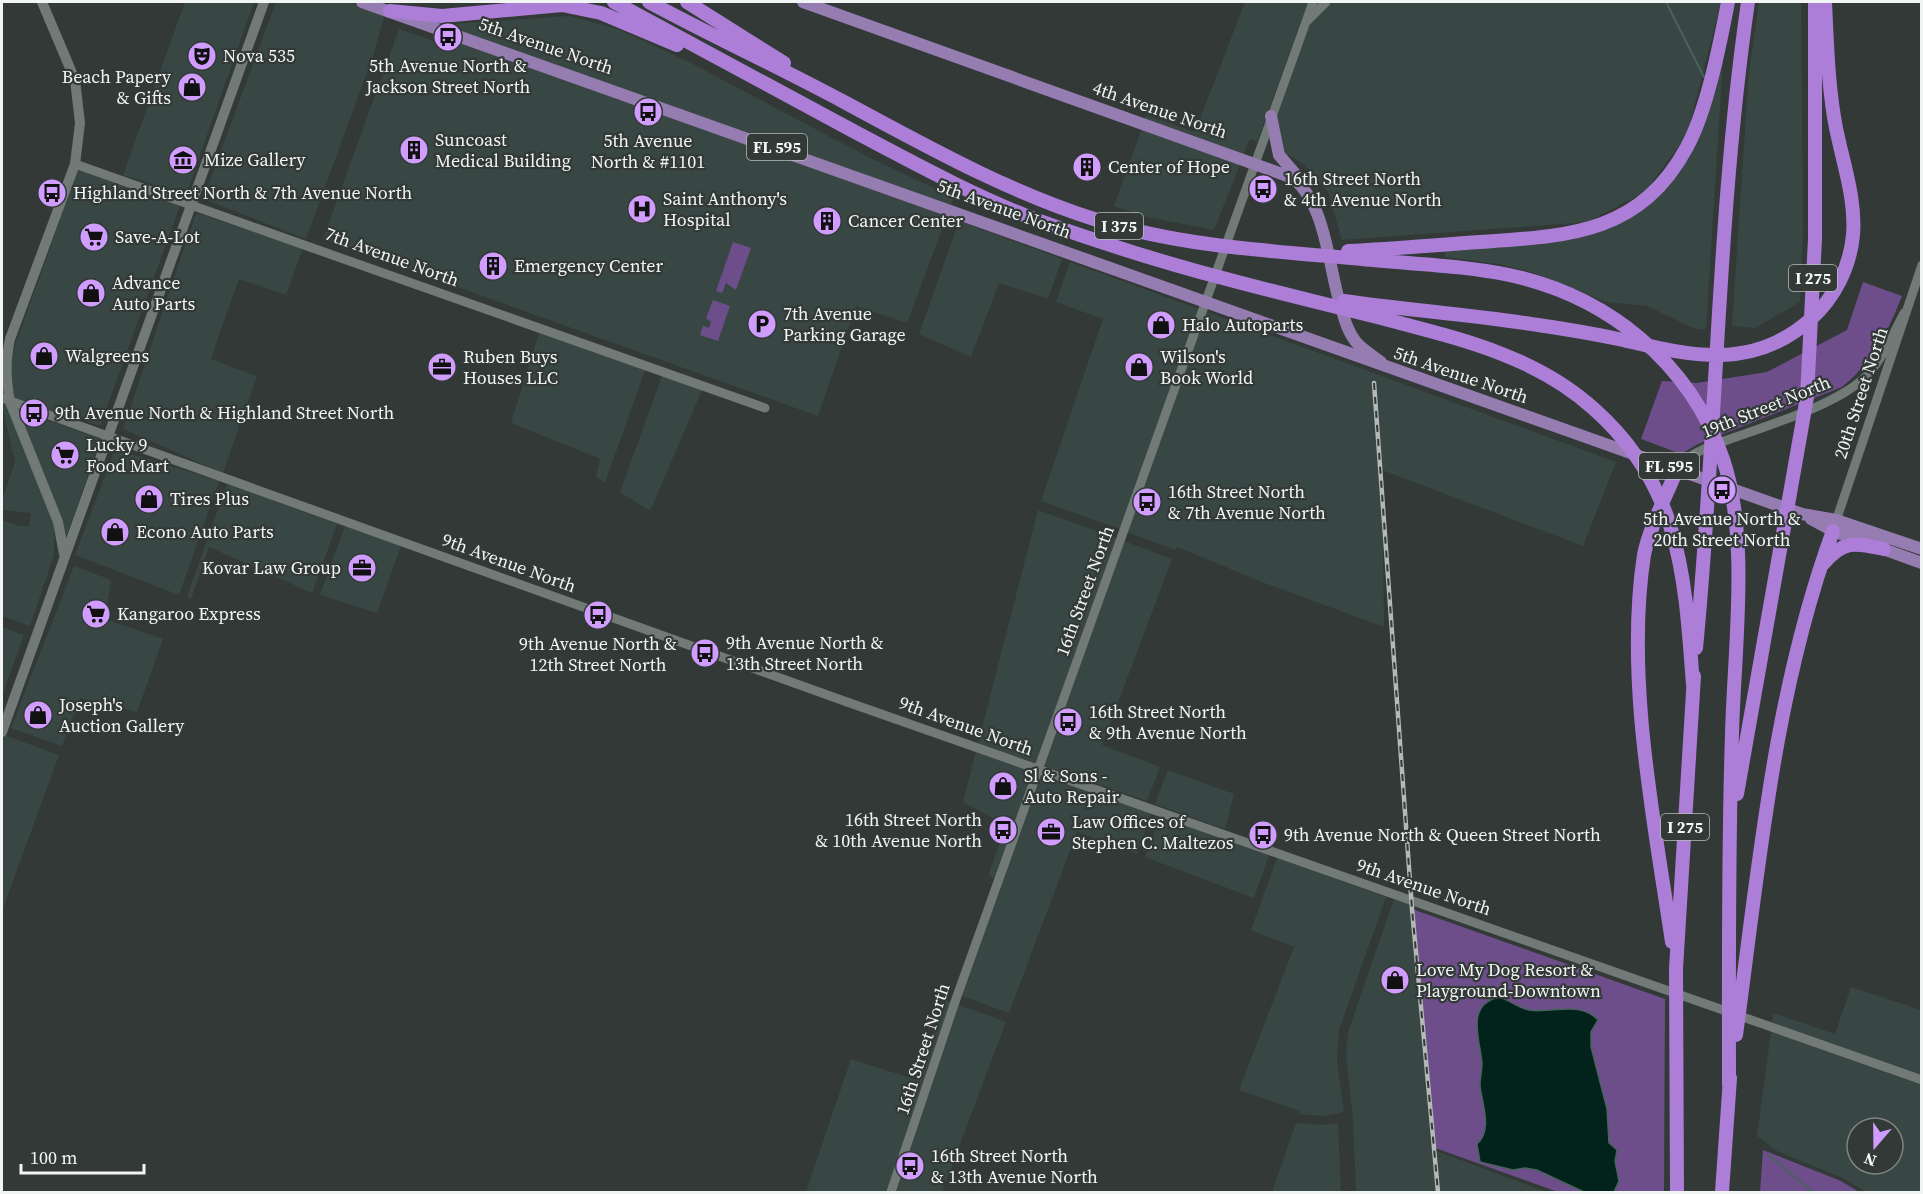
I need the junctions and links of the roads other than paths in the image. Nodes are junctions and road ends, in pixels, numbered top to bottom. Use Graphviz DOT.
graph roads {
  1 [pos="42,2"];
  2 [pos="264,2"];
  3 [pos="363,2"];
  4 [pos="614,2"];
  5 [pos="649,2"];
  6 [pos="687,2"];
  7 [pos="803,2"];
  8 [pos="1313,2"];
  9 [pos="1326,2"];
  10 [pos="1728,2"];
  11 [pos="1748,2"];
  12 [pos="1815,2"];
  13 [pos="1825,2"];
  14 [pos="390,11"];
  15 [pos="1305,22"];
  16 [pos="742,73"];
  17 [pos="844,102"];
  18 [pos="1271,116"];
  19 [pos="1255,162"];
  20 [pos="75,164"];
  21 [pos="1310,197"];
  22 [pos="190,203"];
  23 [pos="1307,254"];
  24 [pos="1922,265"];
  25 [pos="1282,292"];
  26 [pos="1206,301"];
  27 [pos="1904,313"];
  28 [pos="10,339"];
  29 [pos="2,352"];
  30 [pos="1392,370"];
  31 [pos="6,400"];
  32 [pos="765,408"];
  33 [pos="106,436"];
  34 [pos="1677,469"];
  35 [pos="1835,526"];
  36 [pos="1884,549"];
  37 [pos="1922,549"];
  38 [pos="65,558"];
  39 [pos="1922,563"];
  40 [pos="1820,567"];
  41 [pos="1693,686"];
  42 [pos="2,732"];
  43 [pos="1038,769"];
  44 [pos="1729,841"];
  45 [pos="1676,969"];
  46 [pos="1735,1001"];
  47 [pos="1922,1080"];
  48 [pos="891,1192"];
  49 [pos="1677,1192"];
  50 [pos="1722,1192"];
  1 -- 20 [label="main road"];
  2 -- 22 [label="main road"];
  3 -- 14 [label="main road, 5th Avenue North / FL 595"];
  4 -- 16 [label="highway, I 375"];
  5 -- 17 [label="highway, I 375"];
  6 -- 17 [label="highway"];
  7 -- 19 [label="main road, 4th Avenue North / FL 595"];
  8 -- 15 [label="street, 16th Street North"];
  9 -- 15 [label="street"];
  10 -- 23 [label="highway"];
  11 -- 41 [label="highway, I 275"];
  12 -- 44 [label="highway, I 275"];
  13 -- 25 [label="highway"];
  14 -- 16 [label="highway"];
  14 -- 26 [label="main road, 5th Avenue North / FL 595"];
  15 -- 18 [label="street, 16th Street North"];
  16 -- 25 [label="highway, I 375"];
  17 -- 23 [label="highway, I 375"];
  18 -- 19 [label="street, 16th Street North"];
  18 -- 21 [label="main road"];
  19 -- 21 [label="main road, 4th Avenue North / FL 595"];
  19 -- 26 [label="street, 16th Street North"];
  20 -- 22 [label="street, 7th Avenue North"];
  20 -- 28 [label="main road"];
  21 -- 30 [label="main road, 4th Avenue North / FL 595"];
  22 -- 32 [label="street, 7th Avenue North"];
  22 -- 33 [label="main road"];
  23 -- 44 [label="highway"];
  24 -- 27 [label="street, 20th Street North"];
  25 -- 41 [label="highway"];
  26 -- 30 [label="main road, 5th Avenue North / FL 595"];
  26 -- 43 [label="street, 16th Street North"];
  27 -- 34 [label="street, 19th Street North"];
  27 -- 35 [label="street, 20th Street North"];
  28 -- 29 [label="main road"];
  28 -- 31 [label="main road"];
  30 -- 34 [label="main road, 5th Avenue North / FL 595"];
  31 -- 33 [label="street, 9th Avenue North"];
  31 -- 38 [label="main road"];
  33 -- 38 [label="main road"];
  33 -- 43 [label="street, 9th Avenue North"];
  34 -- 35 [label="main road, 5th Avenue North / FL 595"];
  34 -- 45 [label="highway"];
  35 -- 36 [label="main road, 5th Avenue North / FL 595"];
  35 -- 37 [label="main road, 5th Avenue North / FL 595"];
  35 -- 40 [label="highway"];
  36 -- 39 [label="main road, 5th Avenue North / FL 595"];
  36 -- 40 [label="highway"];
  38 -- 42 [label="main road"];
  40 -- 46 [label="highway"];
  41 -- 45 [label="highway, I 275"];
  43 -- 47 [label="street, 9th Avenue North"];
  43 -- 48 [label="street, 16th Street North"];
  44 -- 46 [label="highway, I 275"];
  45 -- 49 [label="highway, I 275"];
  46 -- 50 [label="highway"];
}
